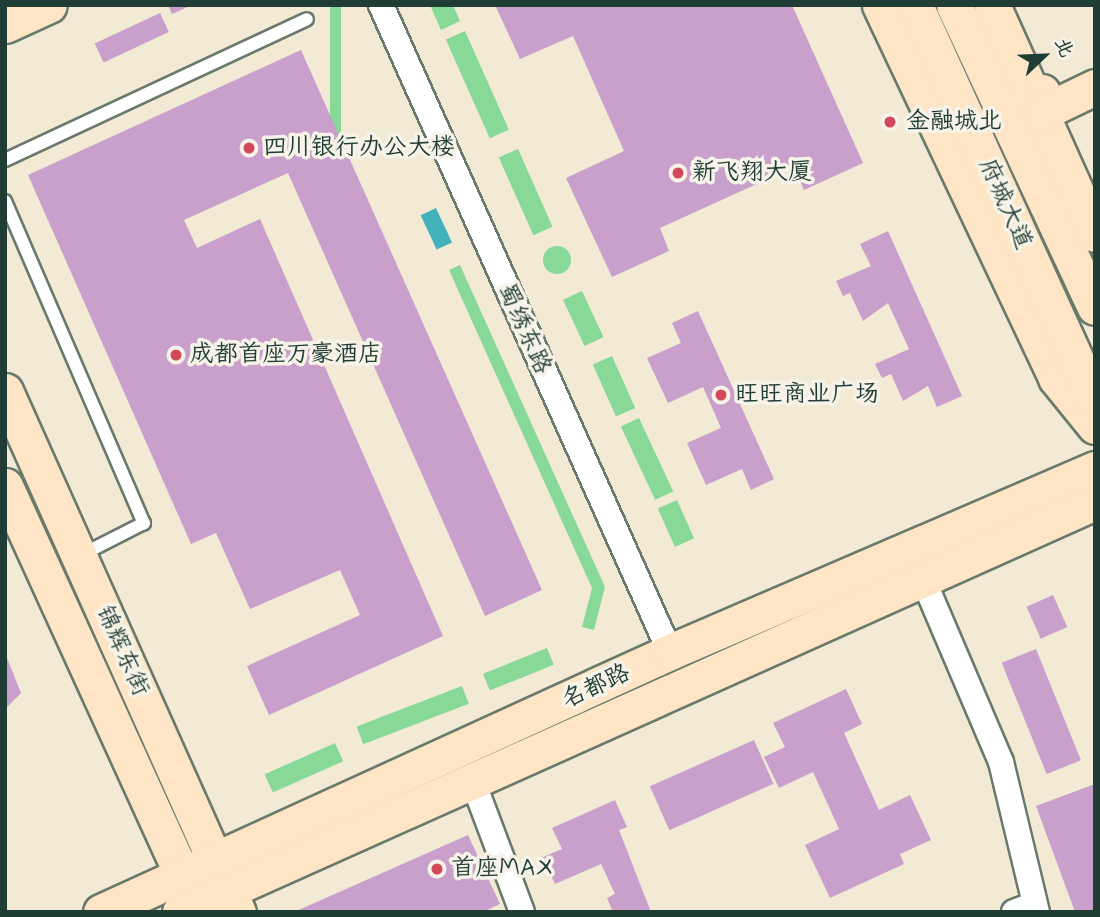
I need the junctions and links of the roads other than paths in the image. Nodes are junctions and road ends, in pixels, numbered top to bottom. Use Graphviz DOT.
graph roads {
  1 [pos="49,5"];
  2 [pos="381,5"];
  3 [pos="880,5"];
  4 [pos="915,5"];
  5 [pos="954,5"];
  6 [pos="992,5"];
  7 [pos="1014,5"];
  8 [pos="307,19"];
  9 [pos="5,25"];
  10 [pos="1095,87"];
  11 [pos="1041,113"];
  12 [pos="5,160"];
  13 [pos="5,201"];
  14 [pos="1095,234"];
  15 [pos="1095,307"];
  16 [pos="5,391"];
  17 [pos="1095,402"];
  18 [pos="1095,426"];
  19 [pos="1095,469"];
  20 [pos="5,486"];
  21 [pos="1095,502"];
  22 [pos="79,556"];
  23 [pos="917,565"];
  24 [pos="670,652"];
  25 [pos="472,779"];
  26 [pos="227,886"];
  27 [pos="189,901"];
  28 [pos="1029,909"];
  29 [pos="101,912"];
  30 [pos="522,912"];
  1 -- 9 [label="street"];
  2 -- 24 [label="street, 蜀绣东路"];
  3 -- 18 [label="street"];
  4 -- 17 [label="street, 府城大道"];
  5 -- 15 [label="street, 府城大道"];
  6 -- 11 [label="street"];
  7 -- 11 [label="street"];
  8 -- 12 [label="lane"];
  10 -- 11 [label="street"];
  11 -- 14 [label="street"];
  13 -- 22 [label="lane"];
  16 -- 22 [label="street, 锦辉东街"];
  19 -- 23 [label="street, 名都路"];
  20 -- 27 [label="street, 锦辉东街"];
  21 -- 23 [label="street"];
  22 -- 26 [label="street, 锦辉东街"];
  23 -- 24 [label="street, 名都路"];
  23 -- 25 [label="street"];
  23 -- 28 [label="street"];
  24 -- 26 [label="street, 名都路"];
  25 -- 26 [label="street"];
  25 -- 30 [label="street"];
  26 -- 27 [label="street, 名都路"];
  27 -- 29 [label="street, 名都路"];
}
